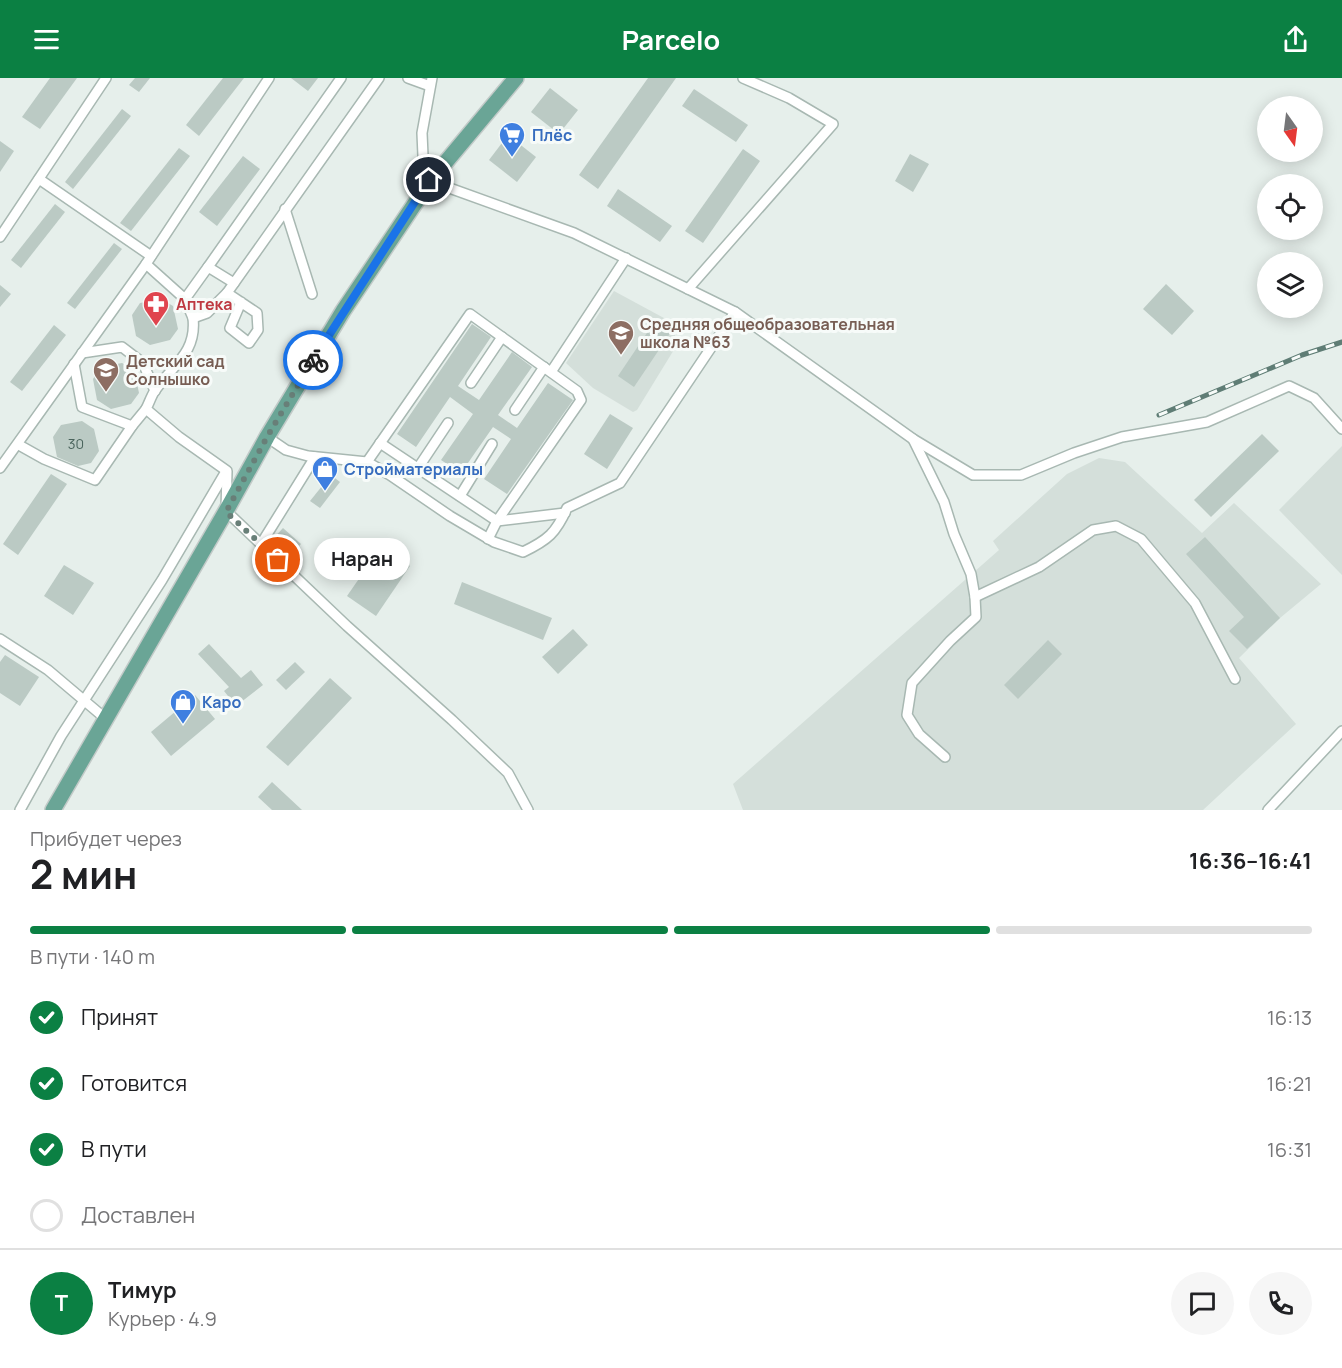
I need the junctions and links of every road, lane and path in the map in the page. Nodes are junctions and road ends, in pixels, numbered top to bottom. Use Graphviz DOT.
graph roads {
  1 [pos="106,78"];
  2 [pos="269,78"];
  3 [pos="341,78"];
  4 [pos="379,78"];
  5 [pos="408,78"];
  6 [pos="516,78"];
  7 [pos="743,78"];
  8 [pos="431,82"];
  9 [pos="39,179"];
  10 [pos="429,180"];
  11 [pos="285,209"];
  12 [pos="0,237"];
  13 [pos="626,258"];
  14 [pos="148,260"];
  15 [pos="208,267"];
  16 [pos="234,283"];
  17 [pos="688,289"];
  18 [pos="227,293"];
  19 [pos="312,294"];
  20 [pos="185,299"];
  21 [pos="241,302"];
  22 [pos="735,312"];
  23 [pos="193,318"];
  24 [pos="502,337"];
  25 [pos="82,353"];
  26 [pos="74,364"];
  27 [pos="548,370"];
  28 [pos="471,383"];
  29 [pos="154,391"];
  30 [pos="146,409"];
  31 [pos="514,410"];
  32 [pos="448,423"];
  33 [pos="132,426"];
  34 [pos="1342,429"];
  35 [pos="267,437"];
  36 [pos="913,439"];
  37 [pos="380,443"];
  38 [pos="492,444"];
  39 [pos="19,445"];
  40 [pos="315,457"];
  41 [pos="367,462"];
  42 [pos="0,468"];
  43 [pos="418,468"];
  44 [pos="227,471"];
  45 [pos="460,496"];
  46 [pos="226,512"];
  47 [pos="565,513"];
  48 [pos="498,521"];
  49 [pos="488,539"];
  50 [pos="261,544"];
  51 [pos="975,597"];
  52 [pos="0,639"];
  53 [pos="1235,679"];
  54 [pos="84,702"];
  55 [pos="106,719"];
  56 [pos="1342,731"];
  57 [pos="945,757"];
  58 [pos="20,810"];
  59 [pos="53,810"];
  60 [pos="528,810"];
  61 [pos="1268,810"];
  1 -- 9 [label="street"];
  2 -- 14 [label="street"];
  3 -- 15 [label="street"];
  4 -- 11 [label="street"];
  5 -- 8 [label="street"];
  6 -- 10 [label="main road"];
  7 -- 17 [label="street"];
  8 -- 10 [label="street"];
  9 -- 12 [label="street"];
  9 -- 14 [label="street"];
  10 -- 13 [label="street"];
  10 -- 35 [label="main road"];
  11 -- 16 [label="street"];
  11 -- 19 [label="street"];
  13 -- 17 [label="street"];
  13 -- 27 [label="street"];
  14 -- 20 [label="street"];
  14 -- 25 [label="street"];
  15 -- 16 [label="street"];
  15 -- 20 [label="street"];
  16 -- 18 [label="street"];
  17 -- 22 [label="street"];
  18 -- 21 [label="street"];
  18 -- 23 [label="street"];
  20 -- 23 [label="street"];
  22 -- 36 [label="street"];
  22 -- 47 [label="street"];
  23 -- 29 [label="street"];
  24 -- 27 [label="street"];
  24 -- 28 [label="street"];
  24 -- 37 [label="street"];
  25 -- 26 [label="street"];
  25 -- 29 [label="street"];
  26 -- 33 [label="street"];
  26 -- 39 [label="street"];
  27 -- 31 [label="street"];
  27 -- 48 [label="street"];
  29 -- 30 [label="street"];
  30 -- 33 [label="street"];
  30 -- 44 [label="street"];
  32 -- 43 [label="street"];
  33 -- 39 [label="street"];
  34 -- 36 [label="street"];
  35 -- 40 [label="street"];
  35 -- 46 [label="main road"];
  36 -- 51 [label="street"];
  37 -- 41 [label="street"];
  37 -- 43 [label="street"];
  38 -- 45 [label="street"];
  39 -- 42 [label="street"];
  40 -- 41 [label="street"];
  40 -- 50 [label="street"];
  41 -- 49 [label="street"];
  43 -- 45 [label="street"];
  44 -- 46 [label="street"];
  44 -- 54 [label="street"];
  45 -- 48 [label="street"];
  46 -- 50 [label="street"];
  46 -- 55 [label="main road"];
  47 -- 48 [label="street"];
  47 -- 49 [label="street"];
  48 -- 49 [label="street"];
  50 -- 60 [label="street"];
  51 -- 53 [label="street"];
  51 -- 57 [label="street"];
  52 -- 54 [label="street"];
  54 -- 55 [label="street"];
  54 -- 58 [label="street"];
  55 -- 59 [label="main road"];
  56 -- 61 [label="street"];
}
